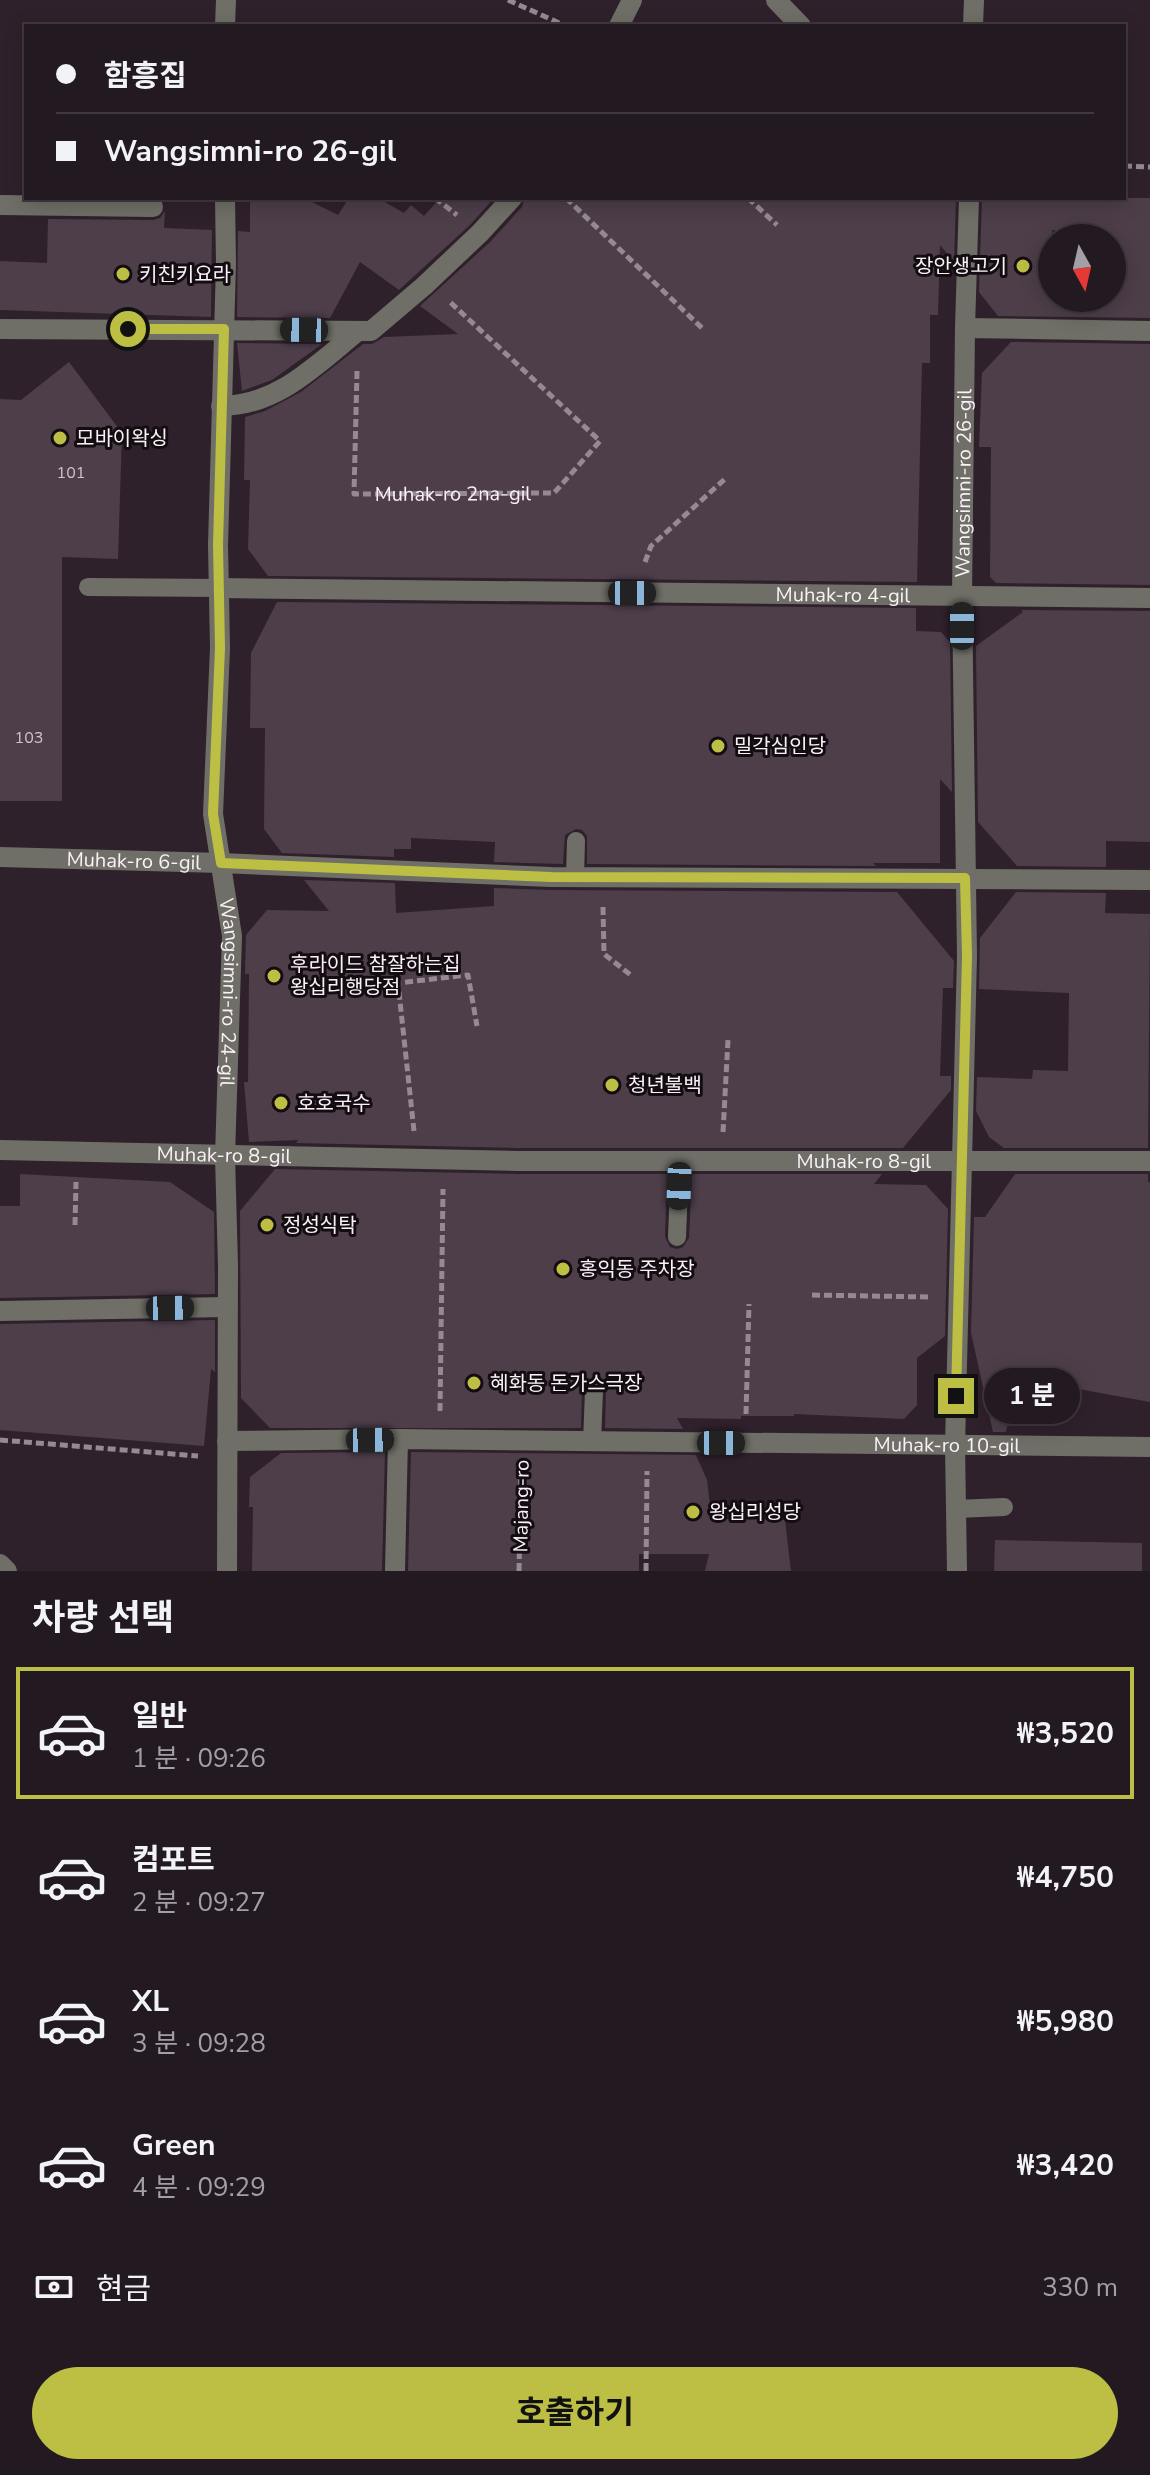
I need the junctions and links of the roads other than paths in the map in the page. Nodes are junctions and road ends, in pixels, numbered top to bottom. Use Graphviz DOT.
graph roads {
  1 [pos="226,0"];
  2 [pos="632,0"];
  3 [pos="776,0"];
  4 [pos="974,0"];
  5 [pos="225,24"];
  6 [pos="620,24"];
  7 [pos="799,24"];
  8 [pos="973,24"];
  9 [pos="225,200"];
  10 [pos="510,200"];
  11 [pos="969,200"];
  12 [pos="0,205"];
  13 [pos="153,207"];
  14 [pos="965,328"];
  15 [pos="0,329"];
  16 [pos="224,329"];
  17 [pos="358,331"];
  18 [pos="1150,331"];
  19 [pos="221,406"];
  20 [pos="88,587"];
  21 [pos="219,588"];
  22 [pos="962,597"];
  23 [pos="1150,598"];
  24 [pos="576,841"];
  25 [pos="0,857"];
  26 [pos="221,863"];
  27 [pos="575,877"];
  28 [pos="965,878"];
  29 [pos="1150,880"];
  30 [pos="0,1150"];
  31 [pos="225,1156"];
  32 [pos="963,1160"];
  33 [pos="680,1161"];
  34 [pos="1150,1161"];
  35 [pos="677,1237"];
  36 [pos="227,1307"];
  37 [pos="0,1311"];
  38 [pos="594,1391"];
  39 [pos="398,1439"];
  40 [pos="592,1442"];
  41 [pos="955,1446"];
  42 [pos="1150,1447"];
  43 [pos="227,1450"];
  44 [pos="1004,1507"];
  45 [pos="956,1509"];
  46 [pos="0,1564"];
  47 [pos="7,1571"];
  48 [pos="227,1571"];
  49 [pos="395,1571"];
  50 [pos="957,1571"];
  1 -- 5 [label="street"];
  2 -- 6 [label="street"];
  3 -- 7 [label="street"];
  4 -- 8 [label="street"];
  9 -- 16 [label="street, Wangsimni-ro 24-gil"];
  10 -- 17 [label="street"];
  11 -- 14 [label="street, Wangsimni-ro 26-gil"];
  12 -- 13 [label="street"];
  14 -- 18 [label="street"];
  14 -- 22 [label="street, Wangsimni-ro 26-gil"];
  15 -- 16 [label="street"];
  16 -- 17 [label="street"];
  16 -- 19 [label="street, Wangsimni-ro 24-gil"];
  17 -- 19 [label="street"];
  19 -- 21 [label="street, Wangsimni-ro 24-gil"];
  20 -- 21 [label="lane"];
  21 -- 22 [label="street, Muhak-ro 4-gil"];
  21 -- 26 [label="street, Wangsimni-ro 24-gil"];
  22 -- 23 [label="street, Muhak-ro 4-gil"];
  22 -- 28 [label="street, Wangsimni-ro 26-gil"];
  24 -- 27 [label="lane"];
  25 -- 26 [label="street, Muhak-ro 6-gil"];
  26 -- 27 [label="street, Muhak-ro 6-gil"];
  26 -- 31 [label="street, Wangsimni-ro 24-gil"];
  27 -- 28 [label="street, Muhak-ro 6-gil"];
  28 -- 29 [label="street, Muhak-ro 6-gil"];
  28 -- 32 [label="street, Wangsimni-ro 26-gil"];
  30 -- 31 [label="street, Muhak-ro 8-gil"];
  31 -- 33 [label="street, Muhak-ro 8-gil"];
  31 -- 36 [label="street, Wangsimni-ro 24-gil"];
  32 -- 33 [label="street, Muhak-ro 8-gil"];
  32 -- 34 [label="street, Muhak-ro 8-gil"];
  32 -- 41 [label="street, Wangsimni-ro 26-gil"];
  33 -- 35 [label="lane"];
  36 -- 37 [label="street"];
  36 -- 43 [label="street, Wangsimni-ro 24-gil"];
  38 -- 40 [label="lane"];
  39 -- 40 [label="street, Muhak-ro 10-gil"];
  39 -- 43 [label="street, Muhak-ro 10-gil"];
  39 -- 49 [label="street"];
  40 -- 41 [label="street, Muhak-ro 10-gil"];
  41 -- 42 [label="street, Muhak-ro 10-gil"];
  41 -- 45 [label="street, Wangsimni-ro 26-gil"];
  43 -- 48 [label="street, Wangsimni-ro 24-gil"];
  44 -- 45 [label="lane"];
  45 -- 50 [label="street, Wangsimni-ro 26-gil"];
  46 -- 47 [label="street"];
}
